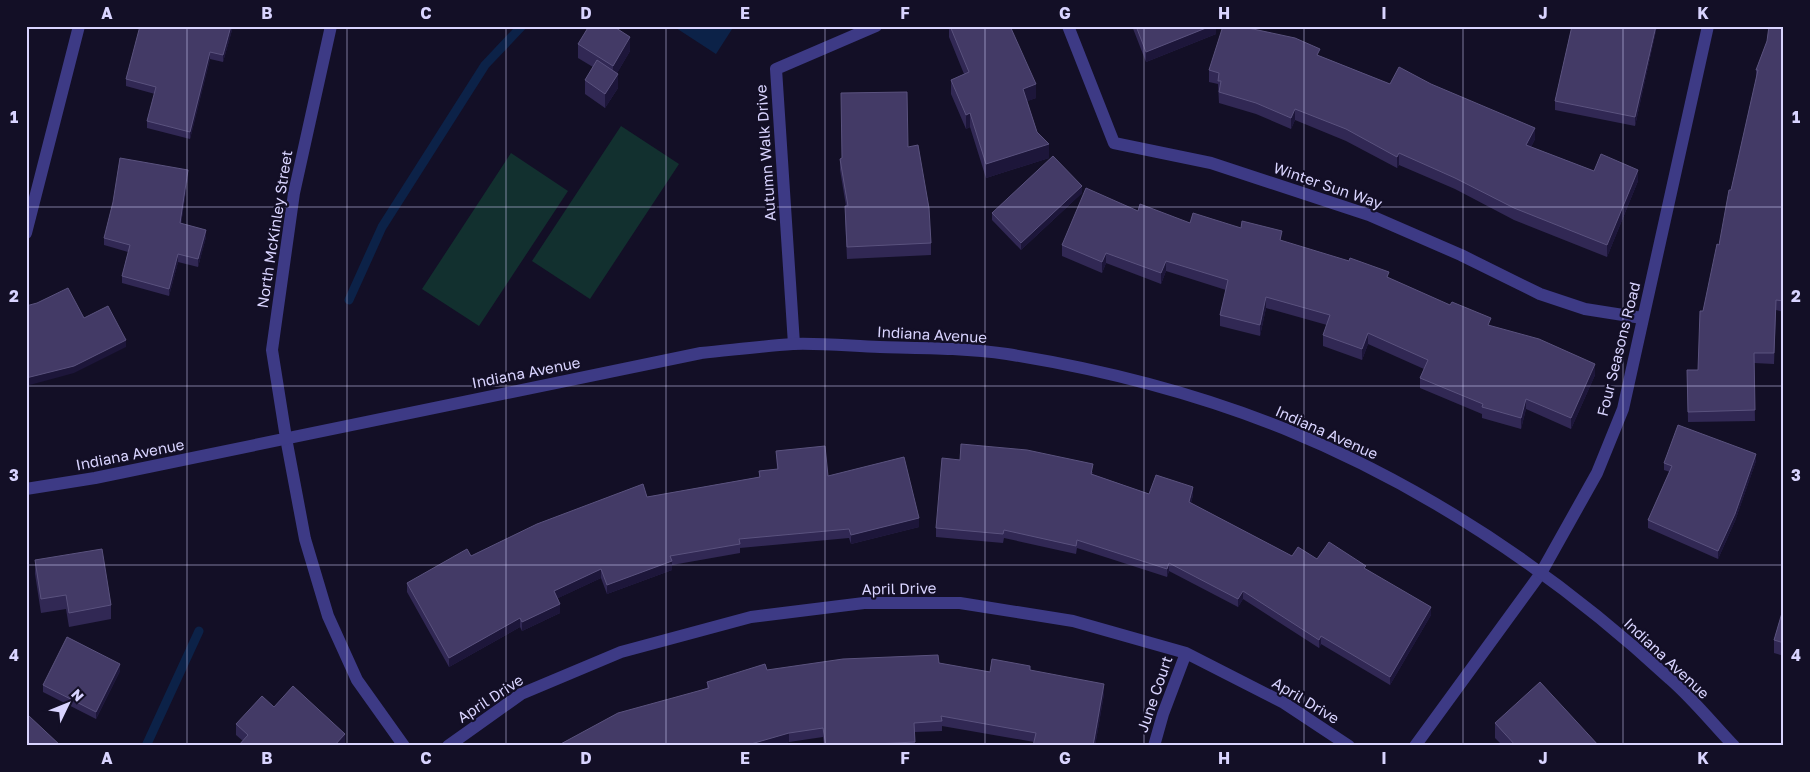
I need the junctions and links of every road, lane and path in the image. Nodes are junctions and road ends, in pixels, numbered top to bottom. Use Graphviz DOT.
graph roads {
  1 [pos="79,26"];
  2 [pos="331,26"];
  3 [pos="876,26"];
  4 [pos="1068,26"];
  5 [pos="1708,26"];
  6 [pos="27,233"];
  7 [pos="1642,318"];
  8 [pos="794,344"];
  9 [pos="286,438"];
  10 [pos="26,489"];
  11 [pos="1542,573"];
  12 [pos="1186,653"];
  13 [pos="404,746"];
  14 [pos="448,746"];
  15 [pos="1154,746"];
  16 [pos="1349,746"];
  17 [pos="1415,746"];
  18 [pos="1734,746"];
  1 -- 6 [label="street"];
  2 -- 9 [label="street, North McKinley Street"];
  3 -- 8 [label="street, Autumn Walk Drive"];
  4 -- 7 [label="street, Winter Sun Way"];
  5 -- 7 [label="street, Four Seasons Road"];
  7 -- 11 [label="street, Four Seasons Road"];
  8 -- 9 [label="street, Indiana Avenue"];
  8 -- 11 [label="street, Indiana Avenue"];
  9 -- 10 [label="street, Indiana Avenue"];
  9 -- 13 [label="street, North McKinley Street"];
  11 -- 17 [label="street, Four Seasons Road"];
  11 -- 18 [label="street, Indiana Avenue"];
  12 -- 14 [label="street, April Drive"];
  12 -- 15 [label="street, June Court"];
  12 -- 16 [label="street, April Drive"];
}
